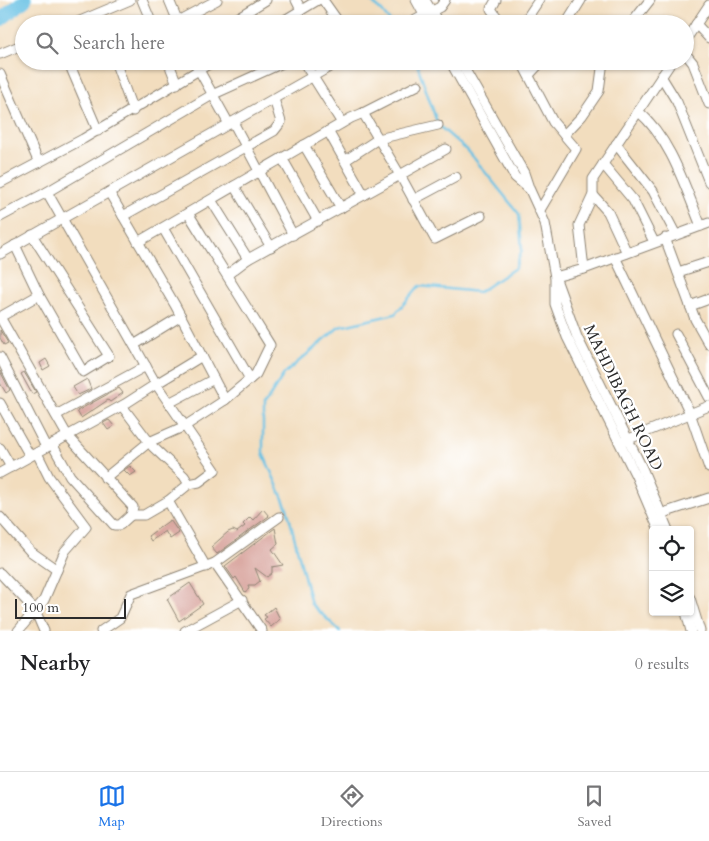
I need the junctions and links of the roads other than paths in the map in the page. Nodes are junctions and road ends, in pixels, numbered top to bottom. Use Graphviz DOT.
graph roads {
  1 [pos="130,0"];
  2 [pos="142,0"];
  3 [pos="170,0"];
  4 [pos="217,0"];
  5 [pos="266,0"];
  6 [pos="296,0"];
  7 [pos="318,0"];
  8 [pos="323,0"];
  9 [pos="416,0"];
  10 [pos="425,0"];
  11 [pos="445,0"];
  12 [pos="496,0"];
  13 [pos="539,0"];
  14 [pos="581,0"];
  15 [pos="650,0"];
  16 [pos="120,2"];
  17 [pos="709,5"];
  18 [pos="301,10"];
  19 [pos="97,14"];
  20 [pos="148,15"];
  21 [pos="174,15"];
  22 [pos="190,15"];
  23 [pos="242,15"];
  24 [pos="293,15"];
  25 [pos="334,15"];
  26 [pos="421,15"];
  27 [pos="423,15"];
  28 [pos="428,15"];
  29 [pos="495,15"];
  30 [pos="529,15"];
  31 [pos="572,15"];
  32 [pos="638,15"];
  33 [pos="696,24"];
  34 [pos="694,27"];
  35 [pos="709,38"];
  36 [pos="15,48"];
  37 [pos="0,54"];
  38 [pos="694,66"];
  39 [pos="72,70"];
  40 [pos="118,70"];
  41 [pos="172,70"];
  42 [pos="267,70"];
  43 [pos="308,70"];
  44 [pos="324,70"];
  45 [pos="455,70"];
  46 [pos="465,70"];
  47 [pos="526,70"];
  48 [pos="533,70"];
  49 [pos="602,70"];
  50 [pos="666,70"];
  51 [pos="198,71"];
  52 [pos="0,74"];
  53 [pos="528,75"];
  54 [pos="662,76"];
  55 [pos="312,77"];
  56 [pos="177,84"];
  57 [pos="418,86"];
  58 [pos="212,95"];
  59 [pos="274,99"];
  60 [pos="709,104"];
  61 [pos="133,110"];
  62 [pos="638,111"];
  63 [pos="363,114"];
  64 [pos="231,123"];
  65 [pos="342,123"];
  66 [pos="438,125"];
  67 [pos="98,131"];
  68 [pos="328,131"];
  69 [pos="564,135"];
  70 [pos="378,139"];
  71 [pos="616,144"];
  72 [pos="304,145"];
  73 [pos="247,148"];
  74 [pos="446,150"];
  75 [pos="282,158"];
  76 [pos="346,160"];
  77 [pos="39,163"];
  78 [pos="603,164"];
  79 [pos="259,172"];
  80 [pos="400,175"];
  81 [pos="456,177"];
  82 [pos="709,182"];
  83 [pos="0,183"];
  84 [pos="234,186"];
  85 [pos="528,188"];
  86 [pos="47,192"];
  87 [pos="109,192"];
  88 [pos="364,195"];
  89 [pos="593,195"];
  90 [pos="211,200"];
  91 [pos="413,200"];
  92 [pos="341,208"];
  93 [pos="540,210"];
  94 [pos="188,213"];
  95 [pos="124,216"];
  96 [pos="481,216"];
  97 [pos="0,217"];
  98 [pos="64,218"];
  99 [pos="318,221"];
  100 [pos="705,224"];
  101 [pos="163,228"];
  102 [pos="32,235"];
  103 [pos="293,235"];
  104 [pos="676,235"];
  105 [pos="665,238"];
  106 [pos="138,242"];
  107 [pos="654,242"];
  108 [pos="15,245"];
  109 [pos="271,248"];
  110 [pos="626,253"];
  111 [pos="0,254"];
  112 [pos="615,257"];
  113 [pos="248,259"];
  114 [pos="709,262"];
  115 [pos="584,269"];
  116 [pos="678,272"];
  117 [pos="226,275"];
  118 [pos="555,277"];
  119 [pos="39,295"];
  120 [pos="709,300"];
  121 [pos="690,306"];
  122 [pos="181,316"];
  123 [pos="0,317"];
  124 [pos="676,334"];
  125 [pos="708,340"];
  126 [pos="134,345"];
  127 [pos="202,356"];
  128 [pos="0,358"];
  129 [pos="146,366"];
  130 [pos="214,379"];
  131 [pos="250,379"];
  132 [pos="156,384"];
  133 [pos="709,397"];
  134 [pos="225,400"];
  135 [pos="0,403"];
  136 [pos="169,403"];
  137 [pos="122,406"];
  138 [pos="709,406"];
  139 [pos="690,413"];
  140 [pos="56,415"];
  141 [pos="185,426"];
  142 [pos="67,435"];
  143 [pos="628,438"];
  144 [pos="149,442"];
  145 [pos="619,443"];
  146 [pos="49,446"];
  147 [pos="0,448"];
  148 [pos="33,455"];
  149 [pos="11,467"];
  150 [pos="709,468"];
  151 [pos="0,473"];
  152 [pos="105,478"];
  153 [pos="189,484"];
  154 [pos="709,498"];
  155 [pos="168,501"];
  156 [pos="662,513"];
  157 [pos="131,514"];
  158 [pos="0,517"];
  159 [pos="279,517"];
  160 [pos="657,526"];
  161 [pos="667,526"];
  162 [pos="216,563"];
  163 [pos="206,567"];
  164 [pos="57,570"];
  165 [pos="0,573"];
  166 [pos="242,600"];
  167 [pos="35,610"];
  168 [pos="694,611"];
  169 [pos="687,616"];
  170 [pos="18,631"];
  171 [pos="44,631"];
  172 [pos="101,631"];
  173 [pos="185,631"];
  174 [pos="262,631"];
  175 [pos="691,631"];
  176 [pos="700,631"];
  1 -- 16 [label="street"];
  2 -- 20 [label="street"];
  3 -- 21 [label="street"];
  4 -- 22 [label="street"];
  5 -- 23 [label="street"];
  6 -- 18 [label="street"];
  7 -- 18 [label="street"];
  8 -- 25 [label="street"];
  9 -- 26 [label="street"];
  10 -- 27 [label="street"];
  11 -- 28 [label="street"];
  12 -- 29 [label="street"];
  13 -- 30 [label="street"];
  14 -- 31 [label="street"];
  15 -- 32 [label="street"];
  16 -- 19 [label="street"];
  17 -- 33 [label="street"];
  18 -- 24 [label="street"];
  33 -- 34 [label="street"];
  33 -- 35 [label="street"];
  36 -- 37 [label="street"];
  38 -- 60 [label="street"];
  39 -- 67 [label="street"];
  40 -- 61 [label="street"];
  41 -- 56 [label="street"];
  42 -- 58 [label="street"];
  43 -- 55 [label="street"];
  44 -- 55 [label="street"];
  45 -- 85 [label="street, MAHDIBAGH ROAD"];
  46 -- 85 [label="street, MAHDIBAGH ROAD"];
  47 -- 53 [label="street"];
  48 -- 53 [label="street"];
  49 -- 69 [label="street"];
  50 -- 54 [label="street"];
  51 -- 56 [label="street"];
  51 -- 58 [label="street"];
  52 -- 77 [label="street"];
  53 -- 69 [label="street"];
  54 -- 62 [label="street"];
  54 -- 82 [label="street"];
  55 -- 59 [label="street"];
  55 -- 65 [label="street"];
  56 -- 61 [label="street"];
  57 -- 63 [label="street"];
  58 -- 64 [label="street"];
  58 -- 86 [label="street"];
  59 -- 64 [label="street"];
  59 -- 73 [label="street"];
  61 -- 67 [label="street"];
  62 -- 71 [label="street"];
  62 -- 100 [label="street"];
  63 -- 65 [label="street"];
  63 -- 70 [label="street"];
  64 -- 73 [label="street"];
  64 -- 87 [label="street"];
  65 -- 68 [label="street"];
  66 -- 70 [label="street"];
  67 -- 77 [label="street"];
  68 -- 72 [label="street"];
  68 -- 76 [label="street"];
  69 -- 93 [label="street"];
  70 -- 76 [label="street"];
  70 -- 80 [label="street"];
  71 -- 78 [label="street"];
  71 -- 104 [label="street"];
  72 -- 75 [label="street"];
  72 -- 92 [label="street"];
  73 -- 79 [label="street"];
  73 -- 95 [label="street"];
  74 -- 80 [label="street"];
  75 -- 79 [label="street"];
  75 -- 99 [label="street"];
  76 -- 88 [label="street"];
  77 -- 83 [label="street"];
  78 -- 89 [label="street"];
  78 -- 107 [label="street"];
  79 -- 84 [label="street"];
  79 -- 103 [label="street"];
  80 -- 88 [label="street"];
  80 -- 91 [label="street"];
  81 -- 91 [label="street"];
  84 -- 90 [label="street"];
  84 -- 109 [label="street"];
  85 -- 93 [label="street, MAHDIBAGH ROAD"];
  86 -- 97 [label="street"];
  86 -- 98 [label="street"];
  87 -- 95 [label="street"];
  87 -- 98 [label="street"];
  88 -- 92 [label="street"];
  89 -- 110 [label="street"];
  89 -- 115 [label="street"];
  90 -- 94 [label="street"];
  90 -- 113 [label="street"];
  91 -- 96 [label="street"];
  92 -- 99 [label="street"];
  93 -- 118 [label="street, MAHDIBAGH ROAD"];
  94 -- 101 [label="street"];
  94 -- 117 [label="street"];
  95 -- 106 [label="street"];
  98 -- 102 [label="street"];
  98 -- 126 [label="street"];
  99 -- 103 [label="street"];
  100 -- 104 [label="street"];
  101 -- 106 [label="street"];
  101 -- 131 [label="street"];
  102 -- 108 [label="street"];
  102 -- 119 [label="street"];
  103 -- 109 [label="street"];
  104 -- 105 [label="street"];
  105 -- 107 [label="street"];
  105 -- 116 [label="street"];
  106 -- 122 [label="street"];
  107 -- 110 [label="street"];
  108 -- 111 [label="street"];
  108 -- 119 [label="street"];
  109 -- 113 [label="street"];
  110 -- 112 [label="street"];
  112 -- 115 [label="street"];
  112 -- 139 [label="street"];
  113 -- 117 [label="street"];
  114 -- 116 [label="street"];
  115 -- 118 [label="street"];
  116 -- 121 [label="street"];
  117 -- 131 [label="street"];
  118 -- 143 [label="street, MAHDIBAGH ROAD"];
  118 -- 145 [label="street, MAHDIBAGH ROAD"];
  119 -- 123 [label="street"];
  120 -- 121 [label="street"];
  121 -- 125 [label="street"];
  122 -- 126 [label="street"];
  122 -- 127 [label="street"];
  123 -- 140 [label="street"];
  124 -- 133 [label="street"];
  126 -- 129 [label="street"];
  127 -- 130 [label="street"];
  127 -- 132 [label="street"];
  128 -- 146 [label="street"];
  129 -- 132 [label="street"];
  129 -- 140 [label="street"];
  130 -- 134 [label="street"];
  130 -- 136 [label="street"];
  131 -- 134 [label="street"];
  132 -- 136 [label="street"];
  132 -- 137 [label="street"];
  134 -- 141 [label="street"];
  135 -- 148 [label="street"];
  136 -- 141 [label="street"];
  137 -- 142 [label="street"];
  137 -- 144 [label="street"];
  138 -- 139 [label="street"];
  139 -- 143 [label="street"];
  139 -- 150 [label="street"];
  140 -- 142 [label="street"];
  141 -- 144 [label="street"];
  141 -- 153 [label="street"];
  142 -- 146 [label="street"];
  142 -- 152 [label="street"];
  143 -- 145 [label="street"];
  143 -- 156 [label="street, MAHDIBAGH ROAD"];
  144 -- 152 [label="street"];
  144 -- 153 [label="street"];
  145 -- 160 [label="street, MAHDIBAGH ROAD"];
  146 -- 148 [label="street"];
  146 -- 157 [label="street"];
  147 -- 149 [label="street"];
  148 -- 149 [label="street"];
  148 -- 164 [label="street"];
  149 -- 151 [label="street"];
  152 -- 157 [label="street"];
  153 -- 155 [label="street"];
  154 -- 156 [label="street"];
  155 -- 157 [label="street"];
  155 -- 163 [label="street"];
  156 -- 161 [label="street, MAHDIBAGH ROAD"];
  158 -- 164 [label="street"];
  159 -- 162 [label="street"];
  162 -- 163 [label="street"];
  162 -- 166 [label="street"];
  163 -- 172 [label="street"];
  164 -- 167 [label="street"];
  165 -- 167 [label="street"];
  166 -- 173 [label="street"];
  166 -- 174 [label="street"];
  167 -- 170 [label="street"];
  167 -- 171 [label="street"];
  168 -- 176 [label="street"];
  169 -- 175 [label="street"];
}
